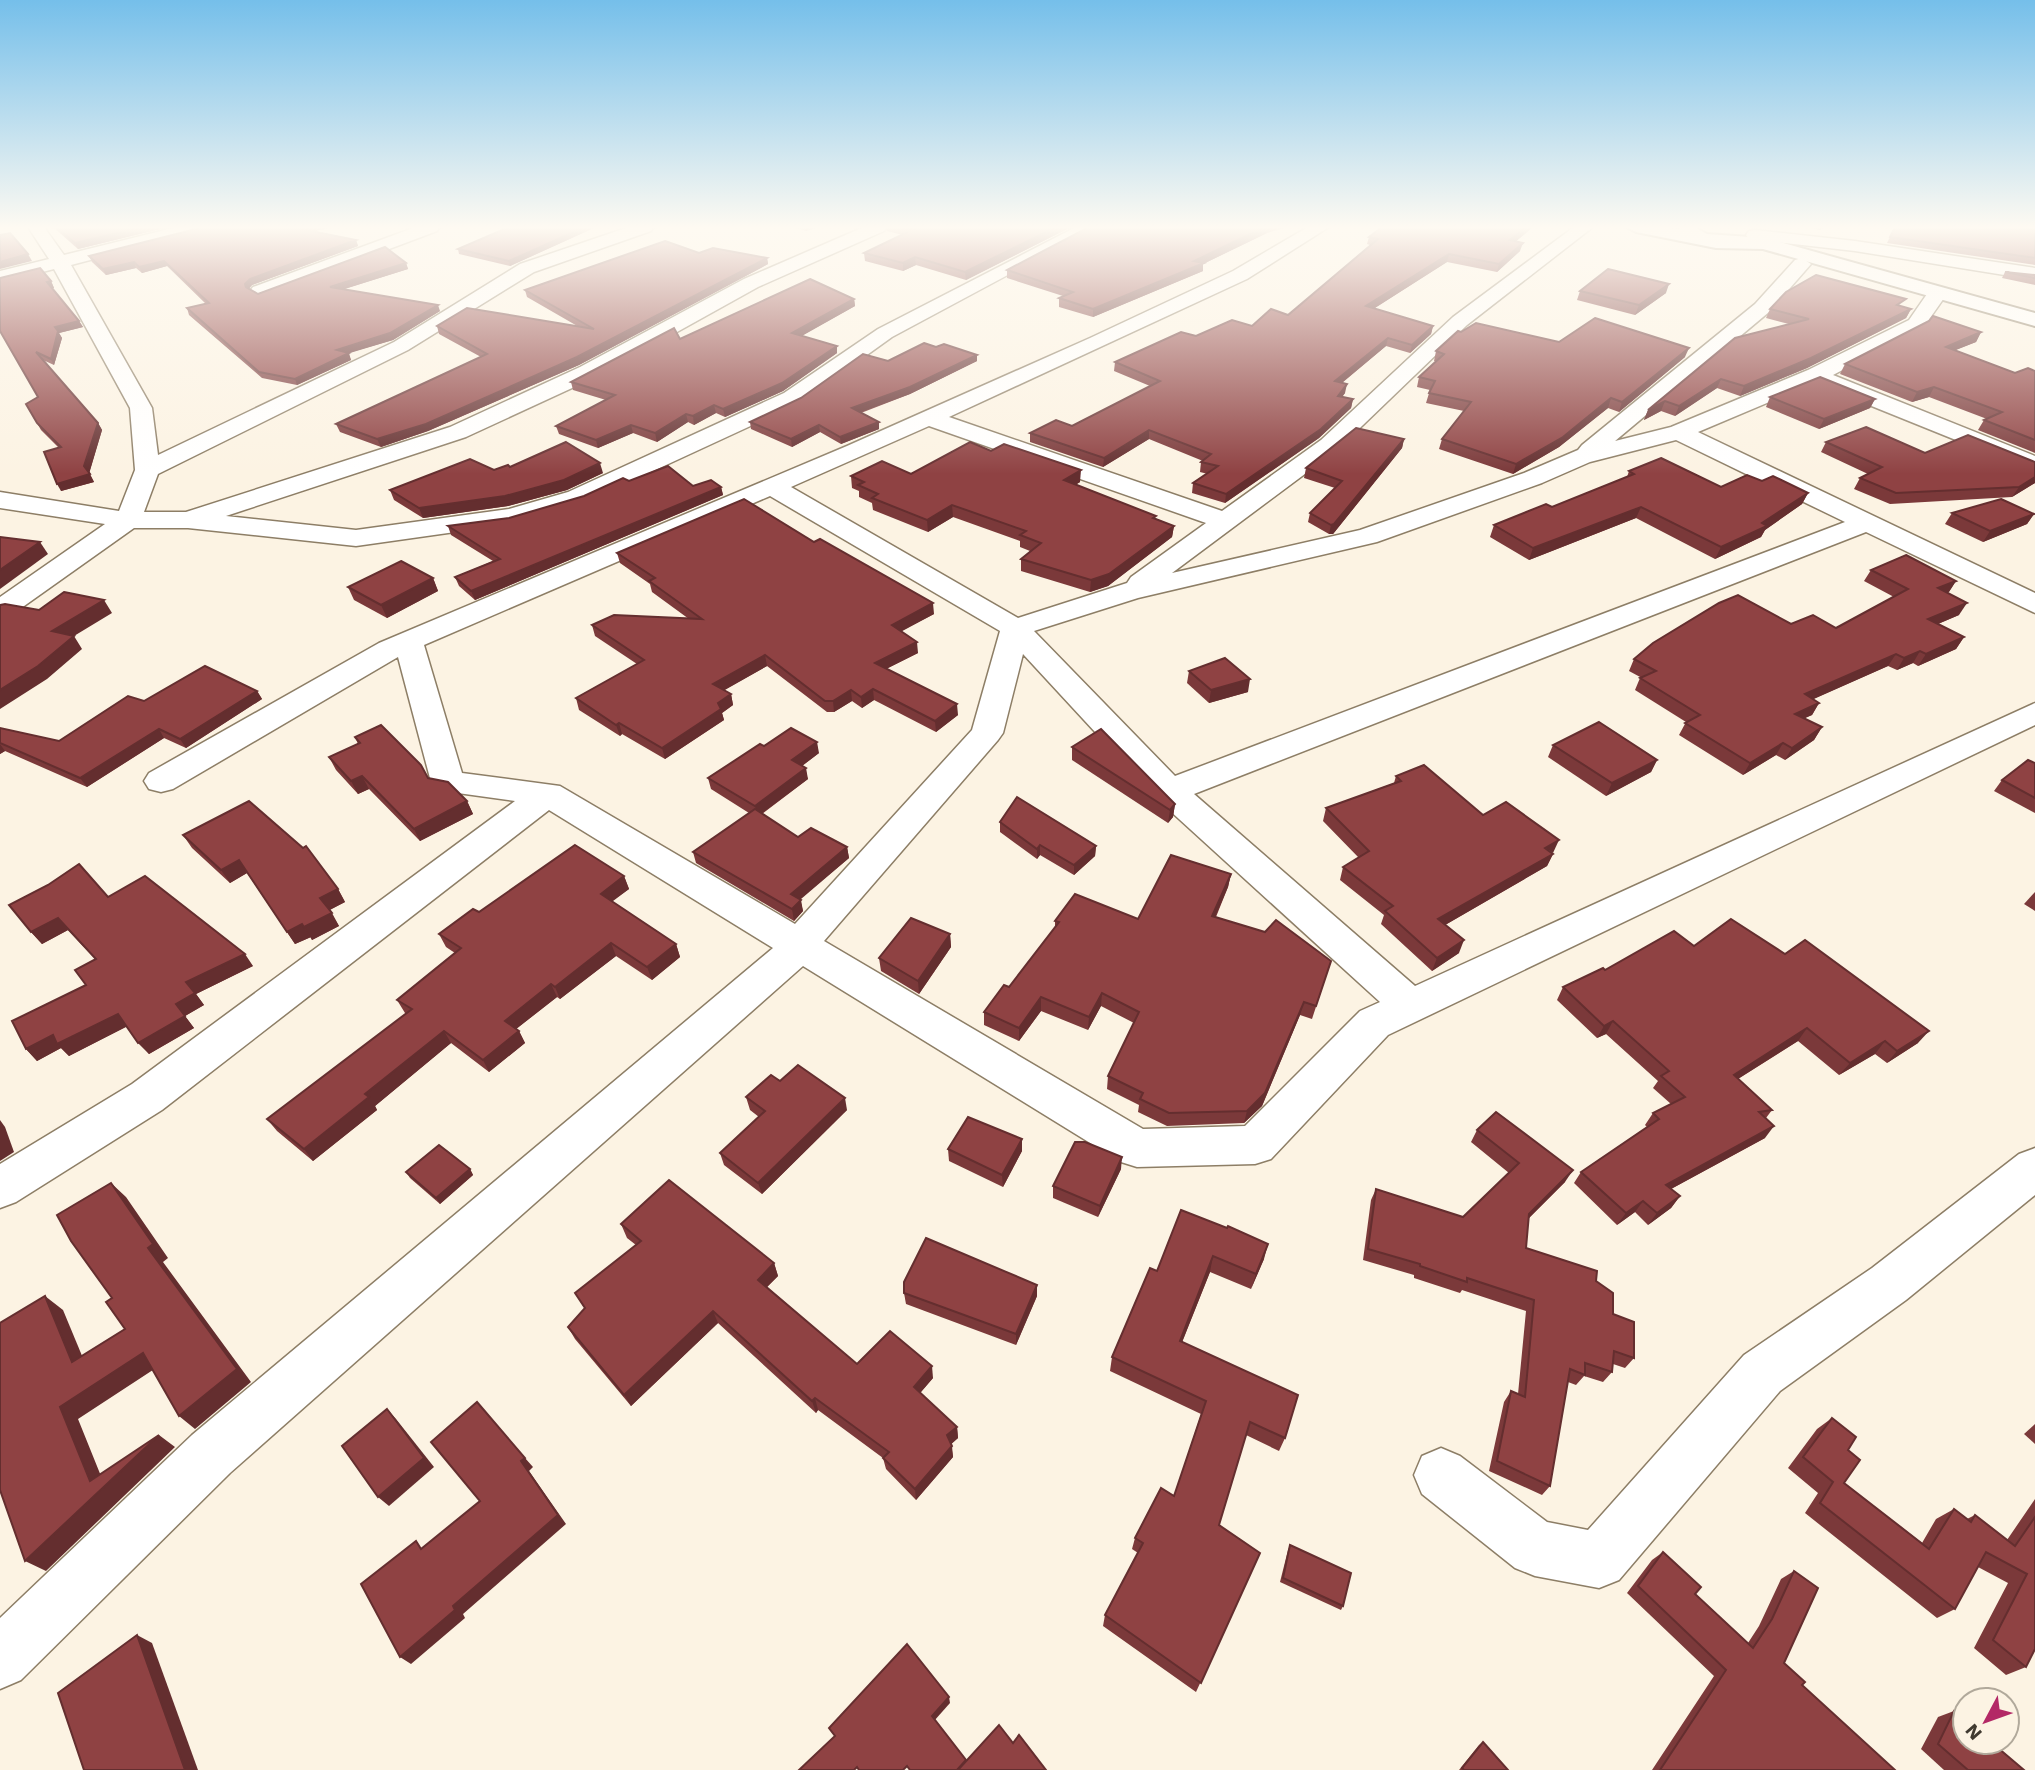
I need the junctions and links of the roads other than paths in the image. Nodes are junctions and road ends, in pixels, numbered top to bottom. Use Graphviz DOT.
graph roads {
  1 [pos="87,310"];
  2 [pos="460,310"];
  3 [pos="702,310"];
  4 [pos="928,310"];
  5 [pos="1165,310"];
  6 [pos="1475,310"];
  7 [pos="1760,310"];
  8 [pos="1926,310"];
  9 [pos="1971,310"];
  10 [pos="1999,310"];
  11 [pos="2035,320"];
  12 [pos="2035,330"];
  13 [pos="1816,375"];
  14 [pos="928,418"];
  15 [pos="1679,432"];
  16 [pos="1581,457"];
  17 [pos="2035,465"];
  18 [pos="147,470"];
  19 [pos="771,486"];
  20 [pos="0,500"];
  21 [pos="128,520"];
  22 [pos="188,520"];
  23 [pos="1225,521"];
  24 [pos="1869,522"];
  25 [pos="1130,591"];
  26 [pos="2035,604"];
  27 [pos="0,610"];
  28 [pos="1015,628"];
  29 [pos="408,641"];
  30 [pos="2035,713"];
  31 [pos="161,782"];
  32 [pos="1169,791"];
  33 [pos="548,794"];
  34 [pos="798,945"];
  35 [pos="1410,1005"];
  36 [pos="2035,1168"];
  37 [pos="0,1188"];
  38 [pos="1440,1475"];
  39 [pos="0,1659"];
  1 -- 18 [label="street"];
  2 -- 18 [label="street"];
  3 -- 22 [label="street"];
  4 -- 22 [label="street"];
  5 -- 14 [label="street"];
  6 -- 23 [label="street"];
  7 -- 16 [label="street"];
  8 -- 13 [label="street"];
  9 -- 12 [label="street"];
  10 -- 11 [label="street"];
  13 -- 15 [label="street"];
  13 -- 17 [label="street"];
  14 -- 19 [label="street"];
  14 -- 23 [label="street"];
  15 -- 16 [label="street"];
  15 -- 24 [label="street"];
  16 -- 25 [label="street"];
  18 -- 21 [label="street"];
  19 -- 28 [label="street"];
  19 -- 29 [label="street"];
  20 -- 21 [label="street"];
  21 -- 22 [label="street"];
  21 -- 27 [label="street"];
  23 -- 25 [label="street"];
  24 -- 26 [label="street"];
  24 -- 32 [label="street"];
  25 -- 28 [label="street"];
  28 -- 32 [label="street"];
  28 -- 34 [label="street"];
  29 -- 31 [label="street"];
  29 -- 33 [label="street"];
  30 -- 35 [label="street"];
  32 -- 35 [label="street"];
  33 -- 34 [label="street"];
  33 -- 37 [label="street"];
  34 -- 35 [label="street"];
  34 -- 39 [label="street"];
  36 -- 38 [label="street"];
}
